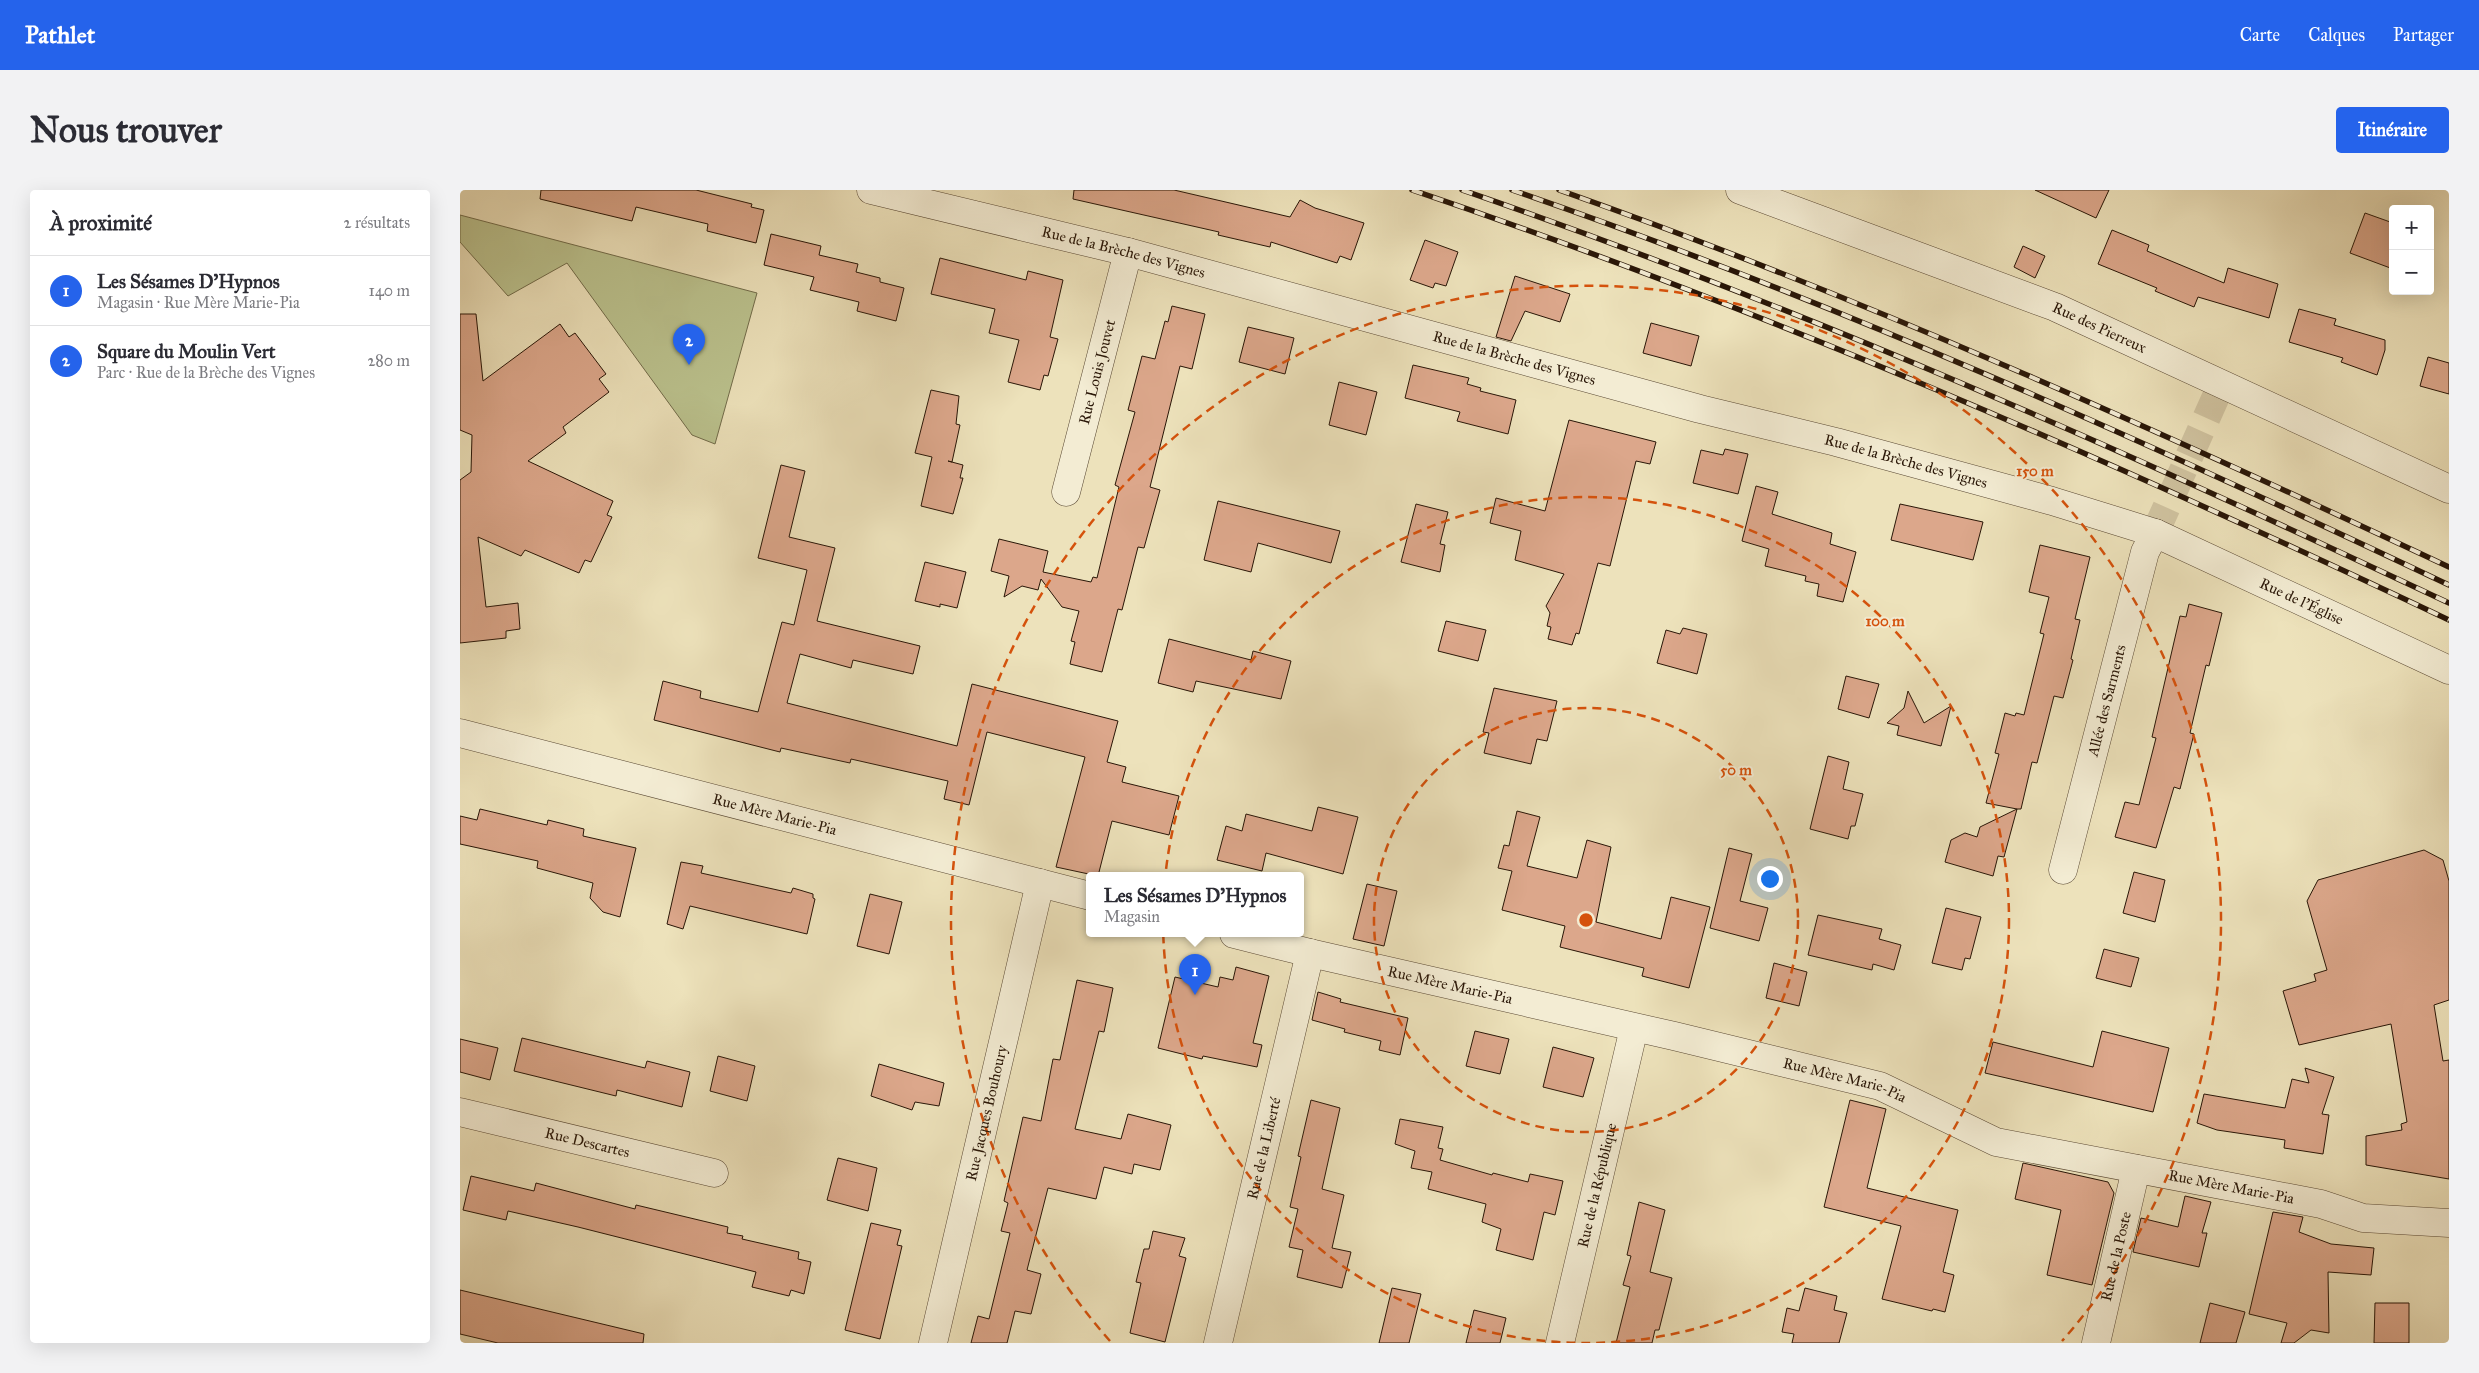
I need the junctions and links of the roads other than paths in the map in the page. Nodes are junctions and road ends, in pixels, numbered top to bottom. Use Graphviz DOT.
graph roads {
  1 [pos="871,190"];
  2 [pos="1740,190"];
  3 [pos="1128,252"];
  4 [pos="2449,489"];
  5 [pos="1066,492"];
  6 [pos="2155,533"];
  7 [pos="2449,670"];
  8 [pos="460,733"];
  9 [pos="2063,870"];
  10 [pos="1040,883"];
  11 [pos="1086,895"];
  12 [pos="1246,937"];
  13 [pos="1310,953"];
  14 [pos="1634,1028"];
  15 [pos="460,1112"];
  16 [pos="2136,1169"];
  17 [pos="714,1173"];
  18 [pos="2449,1223"];
  19 [pos="933,1343"];
  20 [pos="1218,1343"];
  21 [pos="1560,1343"];
  22 [pos="2096,1343"];
  1 -- 3 [label="street, Rue de la Brèche des Vignes"];
  2 -- 4 [label="street, Rue des Pierreux"];
  3 -- 5 [label="street, Rue Louis Jouvet"];
  3 -- 6 [label="street, Rue de la Brèche des Vignes"];
  6 -- 7 [label="street, Rue de l'Église"];
  6 -- 9 [label="street, Allée des Sarments"];
  8 -- 10 [label="street, Rue Mère Marie-Pia"];
  10 -- 11 [label="street, Rue Mère Marie-Pia"];
  10 -- 19 [label="street, Rue Jacques Bouhoury"];
  12 -- 13 [label="street, Rue Mère Marie-Pia"];
  13 -- 14 [label="street, Rue Mère Marie-Pia"];
  13 -- 20 [label="street, Rue de la Liberté"];
  14 -- 16 [label="street, Rue Mère Marie-Pia"];
  14 -- 21 [label="street, Rue de la République"];
  15 -- 17 [label="street, Rue Descartes"];
  16 -- 18 [label="street, Rue Mère Marie-Pia"];
  16 -- 22 [label="street, Rue de la Poste"];
}
